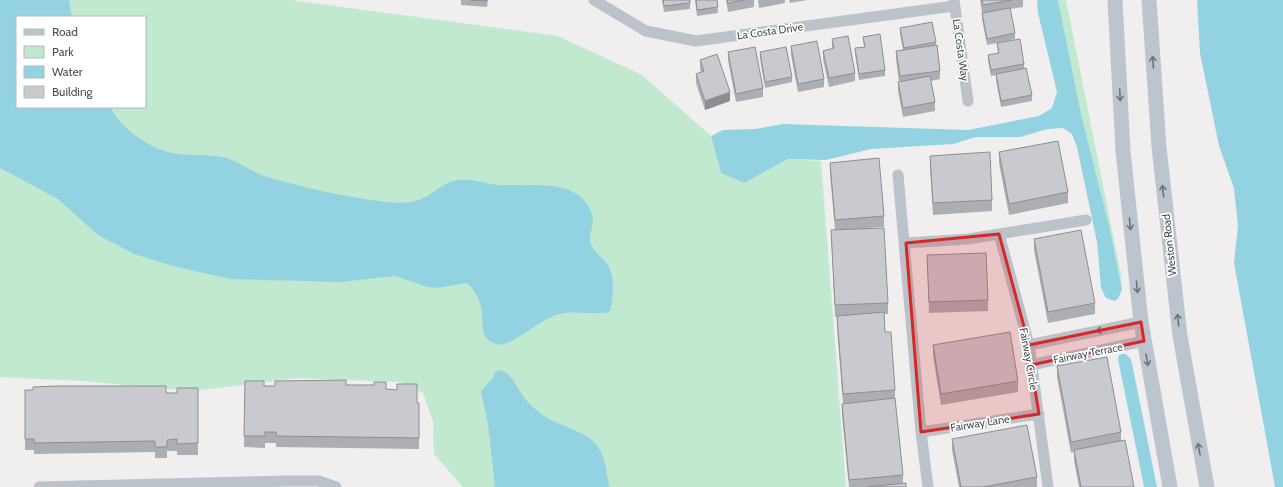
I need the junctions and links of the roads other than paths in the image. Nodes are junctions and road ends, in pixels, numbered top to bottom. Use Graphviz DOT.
graph roads {
  1 [pos="594,0"];
  2 [pos="1115,0"];
  3 [pos="1149,0"];
  4 [pos="954,3"];
  5 [pos="968,101"];
  6 [pos="898,175"];
  7 [pos="1086,220"];
  8 [pos="998,234"];
  9 [pos="906,243"];
  10 [pos="1140,322"];
  11 [pos="1144,341"];
  12 [pos="1029,345"];
  13 [pos="1031,365"];
  14 [pos="1039,414"];
  15 [pos="921,432"];
  16 [pos="39,487"];
  17 [pos="336,487"];
  18 [pos="928,487"];
  19 [pos="1048,487"];
  20 [pos="1170,487"];
  21 [pos="1207,487"];
  1 -- 4 [label="street, La Costa Drive"];
  2 -- 10 [label="main road, one-way"];
  21 -- 3 [label="main road, Weston Road, one-way"];
  4 -- 5 [label="street, La Costa Way"];
  6 -- 9 [label="street"];
  7 -- 8 [label="street"];
  8 -- 9 [label="street"];
  8 -- 12 [label="street, Fairway Circle"];
  9 -- 15 [label="street"];
  10 -- 11 [label="main road"];
  10 -- 12 [label="street, Fairway Terrace, one-way"];
  11 -- 13 [label="street, Fairway Terrace"];
  11 -- 20 [label="main road, one-way"];
  12 -- 13 [label="street, Fairway Circle"];
  13 -- 14 [label="street, Fairway Circle"];
  14 -- 15 [label="street, Fairway Lane"];
  14 -- 19 [label="street, Fairway Circle"];
  15 -- 18 [label="street"];
  16 -- 17 [label="street"];
}
